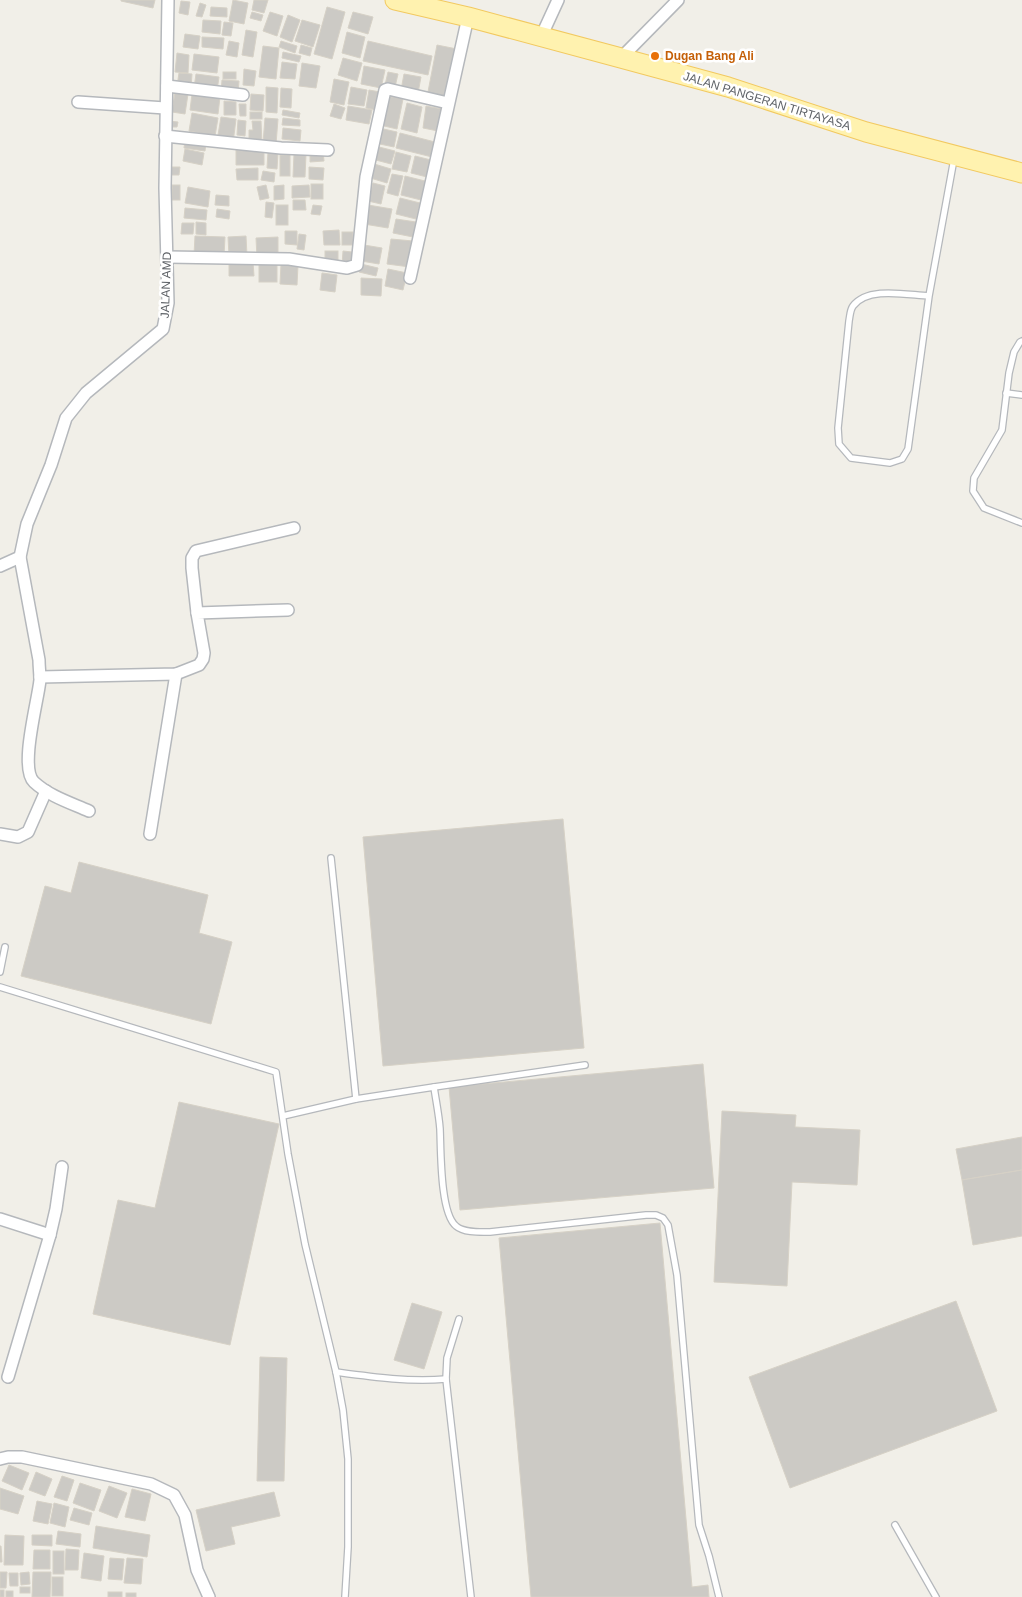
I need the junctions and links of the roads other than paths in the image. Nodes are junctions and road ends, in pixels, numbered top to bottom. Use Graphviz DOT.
graph roads {
  1 [pos="168,0"];
  2 [pos="395,0"];
  3 [pos="558,0"];
  4 [pos="678,0"];
  5 [pos="429,4"];
  6 [pos="468,17"];
  7 [pos="541,37"];
  8 [pos="621,58"];
  9 [pos="167,86"];
  10 [pos="243,95"];
  11 [pos="78,102"];
  12 [pos="448,103"];
  13 [pos="166,108"];
  14 [pos="165,136"];
  15 [pos="328,150"];
  16 [pos="955,155"];
  17 [pos="1022,173"];
  18 [pos="168,258"];
  19 [pos="410,278"];
  20 [pos="929,296"];
  21 [pos="1022,341"];
  22 [pos="1006,393"];
  23 [pos="1022,395"];
  24 [pos="1022,523"];
  25 [pos="294,528"];
  26 [pos="20,557"];
  27 [pos="0,566"];
  28 [pos="288,610"];
  29 [pos="197,613"];
  30 [pos="176,674"];
  31 [pos="40,677"];
  32 [pos="46,791"];
  33 [pos="89,811"];
  34 [pos="0,834"];
  35 [pos="150,834"];
  36 [pos="331,858"];
  37 [pos="5,946"];
  38 [pos="0,972"];
  39 [pos="0,987"];
  40 [pos="585,1065"];
  41 [pos="434,1087"];
  42 [pos="356,1099"];
  43 [pos="283,1116"];
  44 [pos="62,1167"];
  45 [pos="0,1219"];
  46 [pos="50,1235"];
  47 [pos="459,1319"];
  48 [pos="336,1372"];
  49 [pos="8,1377"];
  50 [pos="446,1379"];
  51 [pos="0,1460"];
  52 [pos="895,1525"];
  53 [pos="209,1597"];
  54 [pos="345,1597"];
  55 [pos="470,1597"];
  56 [pos="718,1597"];
  57 [pos="936,1597"];
  1 -- 9 [label="street, JALAN AMD"];
  2 -- 5 [label="main road, JALAN PANGERAN TIRTAYASA"];
  3 -- 7 [label="street"];
  4 -- 8 [label="street"];
  5 -- 6 [label="main road, JALAN PANGERAN TIRTAYASA"];
  6 -- 7 [label="main road, JALAN PANGERAN TIRTAYASA"];
  6 -- 12 [label="street"];
  7 -- 8 [label="main road, JALAN PANGERAN TIRTAYASA"];
  8 -- 16 [label="main road, JALAN PANGERAN TIRTAYASA"];
  9 -- 10 [label="street"];
  9 -- 13 [label="street, JALAN AMD"];
  11 -- 13 [label="street"];
  12 -- 18 [label="street"];
  12 -- 19 [label="street"];
  13 -- 14 [label="street, JALAN AMD"];
  14 -- 15 [label="street"];
  14 -- 18 [label="street, JALAN AMD"];
  16 -- 17 [label="main road, JALAN PANGERAN TIRTAYASA"];
  16 -- 20 [label="lane"];
  18 -- 26 [label="street, JALAN AMD"];
  20 -- 20 [label="lane"];
  21 -- 22 [label="lane"];
  22 -- 23 [label="lane"];
  22 -- 24 [label="lane"];
  25 -- 29 [label="street"];
  26 -- 27 [label="street"];
  26 -- 31 [label="street"];
  28 -- 29 [label="street"];
  29 -- 30 [label="street"];
  30 -- 31 [label="street"];
  30 -- 35 [label="street"];
  31 -- 32 [label="street"];
  32 -- 33 [label="street"];
  32 -- 34 [label="street"];
  36 -- 42 [label="lane"];
  37 -- 38 [label="lane"];
  39 -- 43 [label="lane"];
  40 -- 41 [label="lane"];
  41 -- 42 [label="lane"];
  41 -- 56 [label="lane"];
  42 -- 43 [label="lane"];
  43 -- 48 [label="lane"];
  44 -- 46 [label="street"];
  45 -- 46 [label="street"];
  46 -- 49 [label="street"];
  47 -- 50 [label="lane"];
  48 -- 50 [label="lane"];
  48 -- 54 [label="lane"];
  50 -- 55 [label="lane"];
  51 -- 53 [label="street"];
  52 -- 57 [label="lane"];
}
